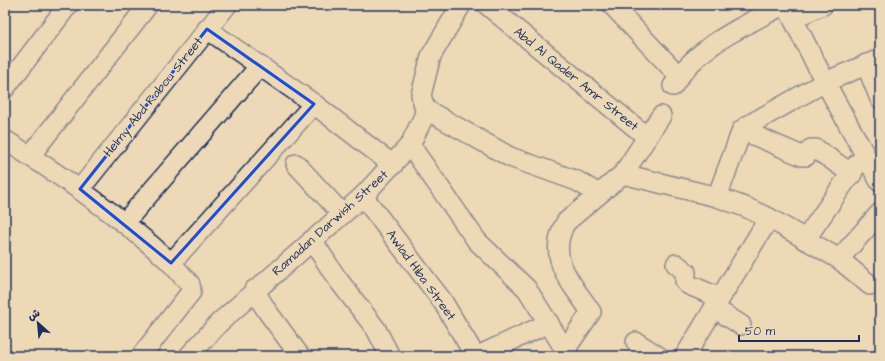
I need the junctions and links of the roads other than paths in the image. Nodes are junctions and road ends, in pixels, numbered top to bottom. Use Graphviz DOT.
graph roads {
  1 [pos="68,5"];
  2 [pos="148,5"];
  3 [pos="227,5"];
  4 [pos="461,5"];
  5 [pos="487,5"];
  6 [pos="612,5"];
  7 [pos="823,5"];
  8 [pos="787,9"];
  9 [pos="207,29"];
  10 [pos="873,62"];
  11 [pos="260,66"];
  12 [pos="825,82"];
  13 [pos="5,88"];
  14 [pos="880,99"];
  15 [pos="314,104"];
  16 [pos="425,109"];
  17 [pos="661,116"];
  18 [pos="742,130"];
  19 [pos="647,137"];
  20 [pos="5,140"];
  21 [pos="410,146"];
  22 [pos="864,153"];
  23 [pos="30,156"];
  24 [pos="296,164"];
  25 [pos="393,165"];
  26 [pos="623,174"];
  27 [pos="852,174"];
  28 [pos="880,182"];
  29 [pos="80,189"];
  30 [pos="599,194"];
  31 [pos="363,196"];
  32 [pos="717,197"];
  33 [pos="880,213"];
  34 [pos="342,214"];
  35 [pos="769,218"];
  36 [pos="125,222"];
  37 [pos="312,240"];
  38 [pos="805,240"];
  39 [pos="839,259"];
  40 [pos="171,263"];
  41 [pos="676,264"];
  42 [pos="870,285"];
  43 [pos="254,290"];
  44 [pos="717,303"];
  45 [pos="549,323"];
  46 [pos="741,325"];
  47 [pos="636,342"];
  48 [pos="567,353"];
  49 [pos="141,356"];
  50 [pos="189,356"];
  51 [pos="300,356"];
  52 [pos="390,356"];
  53 [pos="477,356"];
  54 [pos="658,356"];
  55 [pos="685,356"];
  1 -- 13 [label="street"];
  2 -- 23 [label="street"];
  3 -- 9 [label="street, Helmy Abd Rabou Street"];
  4 -- 16 [label="street, Ramadan Darwish Street"];
  5 -- 19 [label="street, Abd Al Qader Amr Street"];
  6 -- 8 [label="street"];
  7 -- 8 [label="street"];
  8 -- 12 [label="street"];
  9 -- 11 [label="street"];
  9 -- 29 [label="street, Helmy Abd Rabou Street"];
  10 -- 12 [label="street"];
  10 -- 14 [label="street"];
  11 -- 15 [label="street"];
  11 -- 36 [label="street"];
  12 -- 18 [label="street"];
  12 -- 22 [label="street"];
  15 -- 25 [label="street"];
  15 -- 40 [label="street"];
  16 -- 21 [label="street, Ramadan Darwish Street"];
  16 -- 30 [label="street"];
  17 -- 19 [label="street"];
  18 -- 27 [label="street"];
  18 -- 32 [label="street"];
  19 -- 26 [label="street"];
  20 -- 23 [label="street"];
  21 -- 25 [label="street, Ramadan Darwish Street"];
  21 -- 45 [label="street"];
  22 -- 27 [label="street"];
  22 -- 28 [label="street"];
  23 -- 29 [label="street"];
  24 -- 34 [label="street"];
  25 -- 31 [label="street, Ramadan Darwish Street"];
  26 -- 30 [label="street"];
  26 -- 32 [label="street"];
  27 -- 38 [label="street"];
  29 -- 36 [label="street"];
  30 -- 48 [label="street"];
  31 -- 34 [label="street, Ramadan Darwish Street"];
  31 -- 53 [label="street, Awlad Hiba Street"];
  32 -- 35 [label="street"];
  33 -- 39 [label="street"];
  34 -- 37 [label="street, Ramadan Darwish Street"];
  35 -- 38 [label="street"];
  35 -- 44 [label="street"];
  36 -- 40 [label="street"];
  37 -- 43 [label="street, Ramadan Darwish Street"];
  37 -- 52 [label="street"];
  38 -- 39 [label="street"];
  39 -- 42 [label="street"];
  40 -- 49 [label="street"];
  41 -- 44 [label="street"];
  43 -- 50 [label="street, Ramadan Darwish Street"];
  43 -- 51 [label="street"];
  44 -- 46 [label="street"];
  44 -- 55 [label="street"];
  45 -- 48 [label="street"];
  45 -- 53 [label="street"];
  47 -- 54 [label="street"];
}
